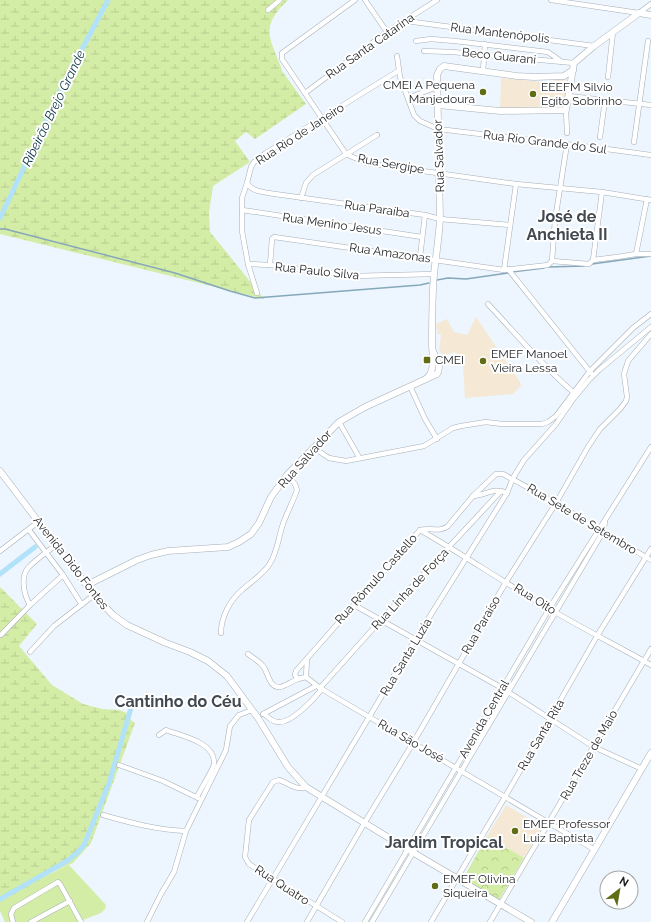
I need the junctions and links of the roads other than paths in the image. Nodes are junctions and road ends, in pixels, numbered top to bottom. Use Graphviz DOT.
graph roads {
  1 [pos="280,0"];
  2 [pos="355,0"];
  3 [pos="365,0"];
  4 [pos="437,0"];
  5 [pos="551,0"];
  6 [pos="584,0"];
  7 [pos="579,4"];
  8 [pos="651,4"];
  9 [pos="268,10"];
  10 [pos="639,14"];
  11 [pos="651,15"];
  12 [pos="406,21"];
  13 [pos="387,32"];
  14 [pos="613,32"];
  15 [pos="416,41"];
  16 [pos="648,41"];
  17 [pos="485,44"];
  18 [pos="594,46"];
  19 [pos="424,51"];
  20 [pos="484,55"];
  21 [pos="397,56"];
  22 [pos="562,62"];
  23 [pos="573,67"];
  24 [pos="398,71"];
  25 [pos="483,71"];
  26 [pos="564,76"];
  27 [pos="608,77"];
  28 [pos="570,82"];
  29 [pos="437,87"];
  30 [pos="304,93"];
  31 [pos="568,96"];
  32 [pos="408,98"];
  33 [pos="605,100"];
  34 [pos="640,104"];
  35 [pos="438,105"];
  36 [pos="651,105"];
  37 [pos="566,110"];
  38 [pos="323,118"];
  39 [pos="438,129"];
  40 [pos="567,133"];
  41 [pos="377,135"];
  42 [pos="600,138"];
  43 [pos="634,142"];
  44 [pos="567,144"];
  45 [pos="346,154"];
  46 [pos="651,156"];
  47 [pos="440,172"];
  48 [pos="247,183"];
  49 [pos="516,184"];
  50 [pos="560,188"];
  51 [pos="602,192"];
  52 [pos="301,198"];
  53 [pos="649,200"];
  54 [pos="242,210"];
  55 [pos="425,215"];
  56 [pos="440,219"];
  57 [pos="510,226"];
  58 [pos="422,237"];
  59 [pos="636,254"];
  60 [pos="651,254"];
  61 [pos="420,258"];
  62 [pos="436,260"];
  63 [pos="593,260"];
  64 [pos="552,261"];
  65 [pos="248,264"];
  66 [pos="270,265"];
  67 [pos="508,271"];
  68 [pos="434,274"];
  69 [pos="257,293"];
  70 [pos="488,304"];
  71 [pos="651,314"];
  72 [pos="651,327"];
  73 [pos="651,334"];
  74 [pos="592,373"];
  75 [pos="410,386"];
  76 [pos="573,392"];
  77 [pos="339,422"];
  78 [pos="437,439"];
  79 [pos="651,447"];
  80 [pos="314,448"];
  81 [pos="360,458"];
  82 [pos="0,471"];
  83 [pos="287,475"];
  84 [pos="513,478"];
  85 [pos="501,491"];
  86 [pos="507,493"];
  87 [pos="473,496"];
  88 [pos="556,503"];
  89 [pos="38,522"];
  90 [pos="29,530"];
  91 [pos="420,530"];
  92 [pos="601,531"];
  93 [pos="56,544"];
  94 [pos="449,546"];
  95 [pos="651,549"];
  96 [pos="0,551"];
  97 [pos="46,554"];
  98 [pos="646,557"];
  99 [pos="466,558"];
  100 [pos="651,560"];
  101 [pos="63,575"];
  102 [pos="506,582"];
  103 [pos="87,585"];
  104 [pos="94,595"];
  105 [pos="30,604"];
  106 [pos="82,605"];
  107 [pos="354,605"];
  108 [pos="549,609"];
  109 [pos="555,612"];
  110 [pos="380,621"];
  111 [pos="221,633"];
  112 [pos="1,635"];
  113 [pos="597,636"];
  114 [pos="415,640"];
  115 [pos="651,650"];
  116 [pos="30,652"];
  117 [pos="248,654"];
  118 [pos="306,659"];
  119 [pos="644,661"];
  120 [pos="458,664"];
  121 [pos="651,665"];
  122 [pos="306,677"];
  123 [pos="298,679"];
  124 [pos="319,687"];
  125 [pos="502,688"];
  126 [pos="508,692"];
  127 [pos="252,710"];
  128 [pos="264,714"];
  129 [pos="370,717"];
  130 [pos="258,718"];
  131 [pos="551,718"];
  132 [pos="159,735"];
  133 [pos="413,743"];
  134 [pos="594,746"];
  135 [pos="651,753"];
  136 [pos="119,765"];
  137 [pos="456,768"];
  138 [pos="642,769"];
  139 [pos="462,771"];
  140 [pos="306,787"];
  141 [pos="322,797"];
  142 [pos="506,797"];
  143 [pos="199,798"];
  144 [pos="103,815"];
  145 [pos="365,822"];
  146 [pos="549,823"];
  147 [pos="186,831"];
  148 [pos="595,850"];
  149 [pos="410,851"];
  150 [pos="273,879"];
  151 [pos="457,879"];
  152 [pos="70,901"];
  153 [pos="500,905"];
  154 [pos="316,907"];
  155 [pos="13,922"];
  156 [pos="30,922"];
  157 [pos="81,922"];
  158 [pos="147,922"];
  159 [pos="247,922"];
  160 [pos="307,922"];
  161 [pos="342,922"];
  162 [pos="365,922"];
  163 [pos="372,922"];
  164 [pos="430,922"];
  165 [pos="490,922"];
  166 [pos="531,922"];
  167 [pos="552,922"];
  1 -- 9 [label="street"];
  2 -- 30 [label="street, Rua Sergipe"];
  3 -- 13 [label="street"];
  4 -- 12 [label="street, Rua Santa Catarina"];
  5 -- 7 [label="street"];
  6 -- 7 [label="street"];
  7 -- 10 [label="street"];
  8 -- 10 [label="street"];
  10 -- 11 [label="street"];
  10 -- 14 [label="street"];
  12 -- 13 [label="street, Rua Santa Catarina"];
  12 -- 18 [label="street, Rua Mantenópolis"];
  13 -- 30 [label="street, Rua Santa Catarina"];
  14 -- 18 [label="street"];
  14 -- 27 [label="street"];
  15 -- 17 [label="street"];
  16 -- 34 [label="street"];
  17 -- 20 [label="street"];
  17 -- 22 [label="street"];
  18 -- 23 [label="street"];
  19 -- 20 [label="street, Beco Guarani"];
  20 -- 22 [label="street, Beco Guarani"];
  20 -- 25 [label="street"];
  21 -- 24 [label="street, Rua Rio Grande do Sul"];
  22 -- 23 [label="street, Beco Guarani"];
  23 -- 26 [label="street"];
  23 -- 28 [label="street"];
  24 -- 32 [label="street, Rua Rio Grande do Sul"];
  24 -- 38 [label="street, Rua Rio de Janeiro"];
  25 -- 26 [label="street"];
  25 -- 29 [label="street, Rua Salvador"];
  26 -- 28 [label="street"];
  28 -- 31 [label="street"];
  29 -- 32 [label="street"];
  29 -- 35 [label="street, Rua Salvador"];
  30 -- 38 [label="street, Rua Sergipe"];
  31 -- 33 [label="street"];
  31 -- 37 [label="street"];
  32 -- 39 [label="street, Rua Rio Grande do Sul"];
  33 -- 34 [label="street"];
  33 -- 42 [label="street"];
  34 -- 36 [label="street"];
  34 -- 43 [label="street"];
  35 -- 37 [label="street"];
  35 -- 39 [label="street, Rua Salvador"];
  37 -- 40 [label="street"];
  38 -- 45 [label="street, Rua Sergipe"];
  38 -- 48 [label="street, Rua Rio de Janeiro"];
  39 -- 44 [label="street, Rua Rio Grande do Sul"];
  39 -- 47 [label="street, Rua Salvador"];
  41 -- 45 [label="street"];
  44 -- 46 [label="street, Rua Rio Grande do Sul"];
  44 -- 50 [label="street"];
  45 -- 47 [label="street, Rua Sergipe"];
  45 -- 52 [label="street"];
  47 -- 49 [label="street, Rua Sergipe"];
  47 -- 56 [label="street, Rua Salvador"];
  48 -- 52 [label="street, Rua Paraíba"];
  48 -- 54 [label="street, Rua Rio de Janeiro"];
  49 -- 50 [label="street, Rua Sergipe"];
  49 -- 57 [label="street"];
  50 -- 51 [label="street, Rua Sergipe"];
  50 -- 64 [label="street"];
  51 -- 53 [label="street, Rua Sergipe"];
  51 -- 63 [label="street"];
  52 -- 55 [label="street, Rua Paraíba"];
  53 -- 59 [label="street"];
  54 -- 58 [label="street, Rua Menino Jesus"];
  54 -- 65 [label="street, Rua Rio de Janeiro"];
  55 -- 56 [label="street, Rua Paraíba"];
  55 -- 58 [label="street"];
  56 -- 57 [label="street, Rua Paraíba"];
  56 -- 62 [label="street, Rua Salvador"];
  57 -- 67 [label="street"];
  58 -- 61 [label="street"];
  59 -- 60 [label="street, Rua Amazonas"];
  59 -- 63 [label="street, Rua Amazonas"];
  61 -- 62 [label="street, Rua Amazonas"];
  61 -- 66 [label="street, Rua Amazonas"];
  62 -- 67 [label="street, Rua Amazonas"];
  62 -- 68 [label="street, Rua Salvador"];
  63 -- 64 [label="street, Rua Amazonas"];
  64 -- 67 [label="street, Rua Amazonas"];
  65 -- 66 [label="street, Rua Paulo Silva"];
  65 -- 69 [label="street, Rua Rio de Janeiro"];
  66 -- 68 [label="street, Rua Paulo Silva"];
  67 -- 74 [label="street"];
  68 -- 75 [label="street, Rua Salvador"];
  70 -- 76 [label="street"];
  71 -- 74 [label="street"];
  72 -- 74 [label="street"];
  73 -- 88 [label="street, Rua Paraíso"];
  74 -- 76 [label="street"];
  74 -- 84 [label="street, Rua Santa Luzia"];
  75 -- 77 [label="street, Rua Salvador"];
  75 -- 78 [label="street"];
  76 -- 78 [label="street"];
  77 -- 80 [label="street, Rua Salvador"];
  77 -- 81 [label="street"];
  78 -- 81 [label="street"];
  79 -- 92 [label="street, Avenida Central"];
  80 -- 81 [label="street"];
  80 -- 83 [label="street, Rua Salvador"];
  82 -- 89 [label="street, Avenida Dido Fontes"];
  83 -- 103 [label="street, Rua Salvador"];
  83 -- 111 [label="street"];
  84 -- 86 [label="street, Rua Santa Luzia"];
  84 -- 87 [label="street, Rua Rômulo Castello"];
  84 -- 88 [label="street, Rua Sete de Setembro"];
  85 -- 86 [label="street"];
  85 -- 87 [label="street"];
  85 -- 94 [label="street, Rua Linha de Força"];
  86 -- 99 [label="street, Rua Santa Luzia"];
  87 -- 91 [label="street, Rua Rômulo Castello"];
  88 -- 92 [label="street, Rua Sete de Setembro"];
  88 -- 102 [label="street, Rua Paraíso"];
  89 -- 90 [label="street"];
  89 -- 93 [label="street, Avenida Dido Fontes"];
  90 -- 96 [label="street"];
  90 -- 97 [label="street"];
  91 -- 94 [label="street, Rua Oito"];
  91 -- 107 [label="street, Rua Rômulo Castello"];
  92 -- 98 [label="street, Rua Sete de Setembro"];
  92 -- 108 [label="street, Avenida Central"];
  92 -- 109 [label="street, Avenida Central"];
  93 -- 97 [label="street"];
  93 -- 103 [label="street, Avenida Dido Fontes"];
  94 -- 99 [label="street, Rua Oito"];
  94 -- 110 [label="street, Rua Linha de Força"];
  95 -- 98 [label="street, Rua Santa Rita"];
  97 -- 101 [label="street"];
  97 -- 105 [label="street"];
  98 -- 100 [label="street, Rua Sete de Setembro"];
  98 -- 113 [label="street, Rua Santa Rita"];
  99 -- 102 [label="street, Rua Oito"];
  99 -- 114 [label="street, Rua Santa Luzia"];
  101 -- 105 [label="street"];
  101 -- 106 [label="street"];
  102 -- 108 [label="street, Rua Oito"];
  102 -- 120 [label="street, Rua Paraíso"];
  103 -- 104 [label="street, Avenida Dido Fontes"];
  104 -- 106 [label="street"];
  104 -- 127 [label="street, Avenida Dido Fontes"];
  105 -- 112 [label="street"];
  106 -- 116 [label="street"];
  107 -- 110 [label="street"];
  107 -- 118 [label="street, Rua Rômulo Castello"];
  108 -- 109 [label="street, Rua Oito"];
  108 -- 125 [label="street, Avenida Central"];
  109 -- 113 [label="street, Rua Oito"];
  109 -- 126 [label="street, Avenida Central"];
  110 -- 114 [label="street"];
  110 -- 124 [label="street, Rua Linha de Força"];
  113 -- 119 [label="street, Rua Oito"];
  113 -- 131 [label="street, Rua Santa Rita"];
  114 -- 120 [label="street"];
  114 -- 129 [label="street, Rua Santa Luzia"];
  115 -- 119 [label="street, Rua Treze de Maio"];
  117 -- 123 [label="street"];
  118 -- 122 [label="street"];
  118 -- 123 [label="street, Rua Rômulo Castello"];
  119 -- 121 [label="street, Rua Oito"];
  119 -- 134 [label="street, Rua Treze de Maio"];
  120 -- 125 [label="street"];
  120 -- 133 [label="street, Rua Paraíso"];
  122 -- 123 [label="street"];
  122 -- 124 [label="street, Rua São José"];
  124 -- 128 [label="street, Rua Linha de Força"];
  124 -- 128 [label="street"];
  124 -- 129 [label="street, Rua São José"];
  125 -- 126 [label="street"];
  125 -- 137 [label="street, Avenida Central"];
  126 -- 131 [label="street"];
  126 -- 139 [label="street, Avenida Central"];
  127 -- 130 [label="street, Avenida Dido Fontes"];
  127 -- 143 [label="street"];
  128 -- 130 [label="street, Rua Linha de Força"];
  129 -- 133 [label="street, Rua São José"];
  129 -- 141 [label="street, Rua Santa Luzia"];
  130 -- 140 [label="street, Avenida Dido Fontes"];
  131 -- 134 [label="street"];
  131 -- 142 [label="street, Rua Santa Rita"];
  132 -- 143 [label="street"];
  133 -- 137 [label="street, Rua São José"];
  133 -- 145 [label="street, Rua Paraíso"];
  134 -- 138 [label="street"];
  134 -- 146 [label="street, Rua Treze de Maio"];
  135 -- 138 [label="street"];
  136 -- 143 [label="street"];
  137 -- 139 [label="street, Rua São José"];
  137 -- 149 [label="street, Avenida Central"];
  138 -- 148 [label="street"];
  139 -- 142 [label="street, Rua São José"];
  139 -- 149 [label="street, Avenida Central"];
  140 -- 141 [label="street, Avenida Dido Fontes"];
  140 -- 150 [label="street, Rua Quatro"];
  141 -- 145 [label="street, Avenida Dido Fontes"];
  141 -- 150 [label="street, Rua Santa Luzia"];
  142 -- 146 [label="street, Rua São José"];
  142 -- 151 [label="street, Rua Santa Rita"];
  143 -- 147 [label="street"];
  144 -- 147 [label="street"];
  145 -- 149 [label="street, Avenida Dido Fontes"];
  145 -- 154 [label="street, Rua Paraíso"];
  146 -- 148 [label="street, Rua São José"];
  146 -- 153 [label="street, Rua Treze de Maio"];
  147 -- 158 [label="street"];
  148 -- 167 [label="street"];
  149 -- 151 [label="street, Avenida Dido Fontes"];
  149 -- 162 [label="street, Avenida Central"];
  149 -- 163 [label="street, Avenida Central"];
  150 -- 154 [label="street, Rua Quatro"];
  150 -- 159 [label="street, Rua Santa Luzia"];
  151 -- 153 [label="street, Avenida Dido Fontes"];
  151 -- 164 [label="street, Rua Santa Rita"];
  152 -- 155 [label="street"];
  152 -- 156 [label="street"];
  152 -- 157 [label="street"];
  153 -- 165 [label="street, Rua Treze de Maio"];
  153 -- 166 [label="street, Avenida Dido Fontes"];
  154 -- 160 [label="street, Rua Paraíso"];
  154 -- 161 [label="street, Rua Quatro"];
}
